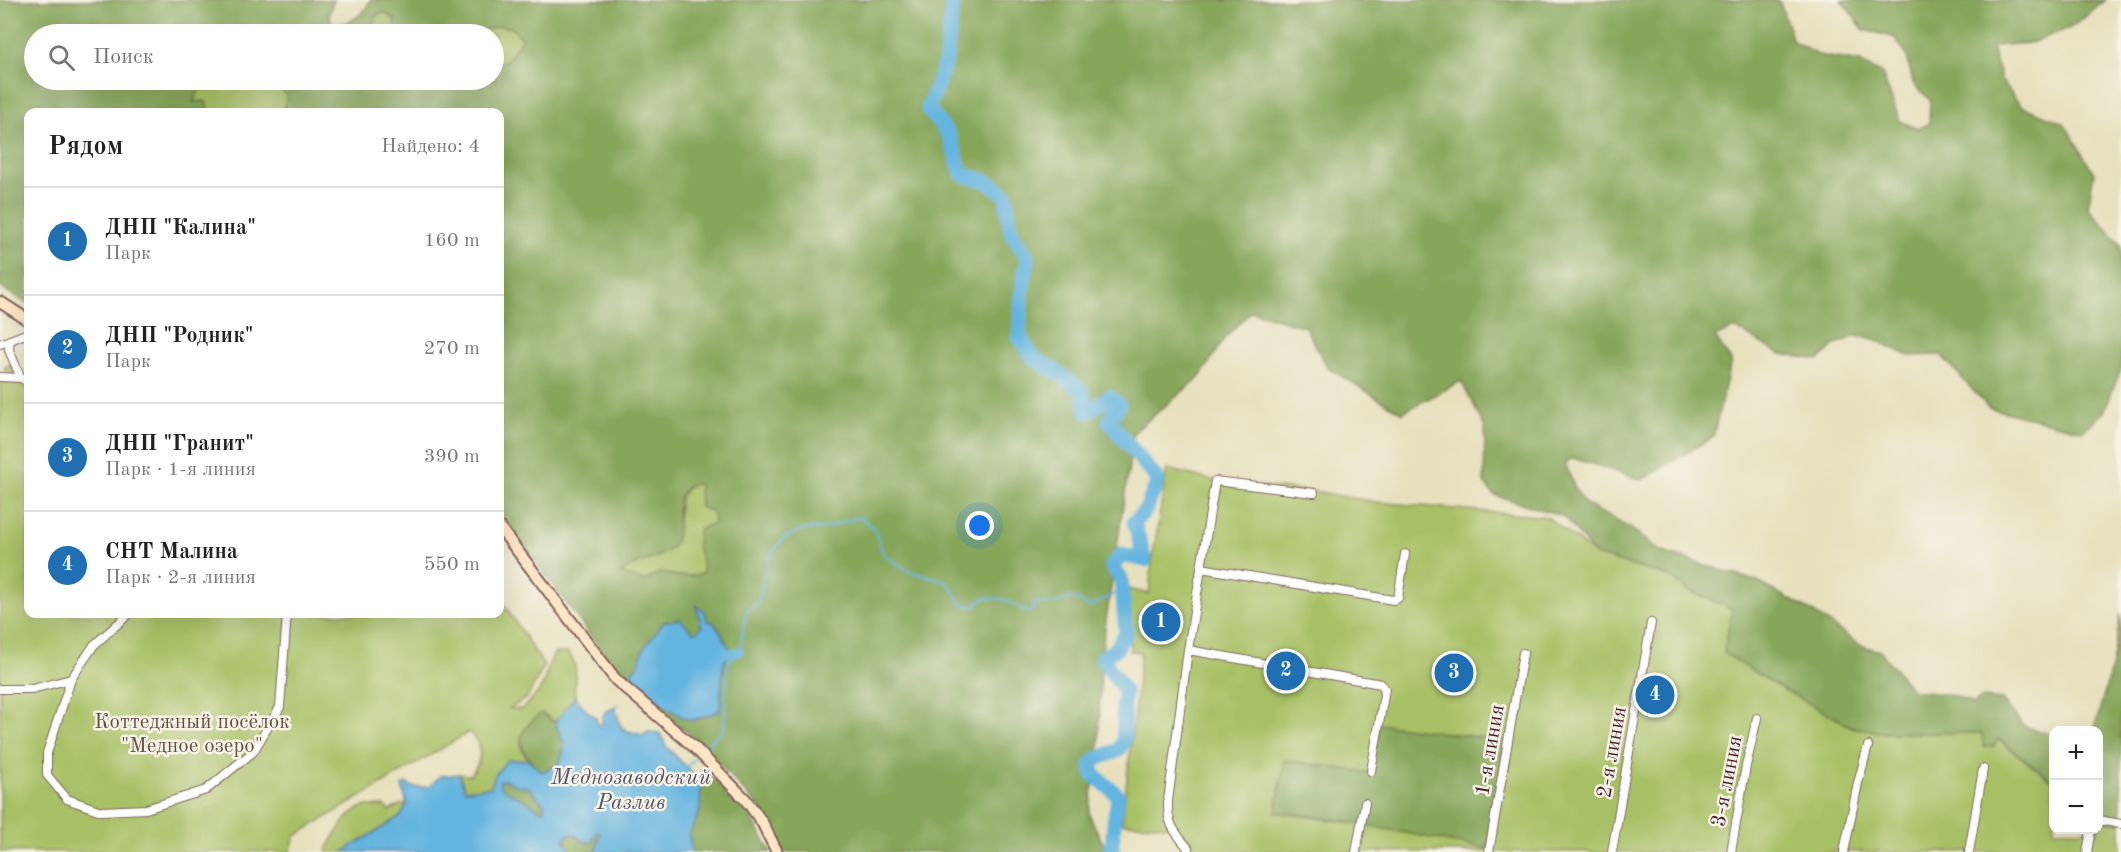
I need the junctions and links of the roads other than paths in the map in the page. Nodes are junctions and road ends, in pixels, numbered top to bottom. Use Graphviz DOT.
graph roads {
  1 [pos="0,302"];
  2 [pos="24,317"];
  3 [pos="24,335"];
  4 [pos="10,340"];
  5 [pos="0,344"];
  6 [pos="0,377"];
  7 [pos="24,378"];
  8 [pos="24,380"];
  9 [pos="1314,493"];
  10 [pos="504,533"];
  11 [pos="1405,554"];
  12 [pos="1201,568"];
  13 [pos="124,618"];
  14 [pos="287,618"];
  15 [pos="1651,623"];
  16 [pos="1188,650"];
  17 [pos="1522,654"];
  18 [pos="71,679"];
  19 [pos="0,689"];
  20 [pos="1757,718"];
  21 [pos="1868,746"];
  22 [pos="1983,769"];
  23 [pos="1371,771"];
  24 [pos="1365,803"];
  25 [pos="2103,821"];
  26 [pos="2121,824"];
  27 [pos="2090,834"];
  28 [pos="777,852"];
  29 [pos="1188,852"];
  30 [pos="1356,852"];
  31 [pos="1489,852"];
  32 [pos="1612,852"];
  33 [pos="1731,852"];
  34 [pos="1844,852"];
  35 [pos="1969,852"];
  36 [pos="2087,852"];
  1 -- 2 [label="main road"];
  3 -- 4 [label="street"];
  4 -- 5 [label="street"];
  4 -- 7 [label="street"];
  6 -- 8 [label="street"];
  9 -- 12 [label="street"];
  10 -- 28 [label="main road"];
  11 -- 12 [label="street"];
  12 -- 16 [label="street"];
  13 -- 18 [label="street"];
  14 -- 18 [label="street"];
  15 -- 32 [label="street, 2-я линия"];
  16 -- 23 [label="street"];
  16 -- 29 [label="street"];
  17 -- 31 [label="street, 1-я линия"];
  18 -- 19 [label="street"];
  20 -- 33 [label="street, 3-я линия"];
  21 -- 34 [label="street"];
  22 -- 35 [label="street"];
  24 -- 30 [label="street"];
  25 -- 26 [label="street"];
  27 -- 36 [label="street"];
}
